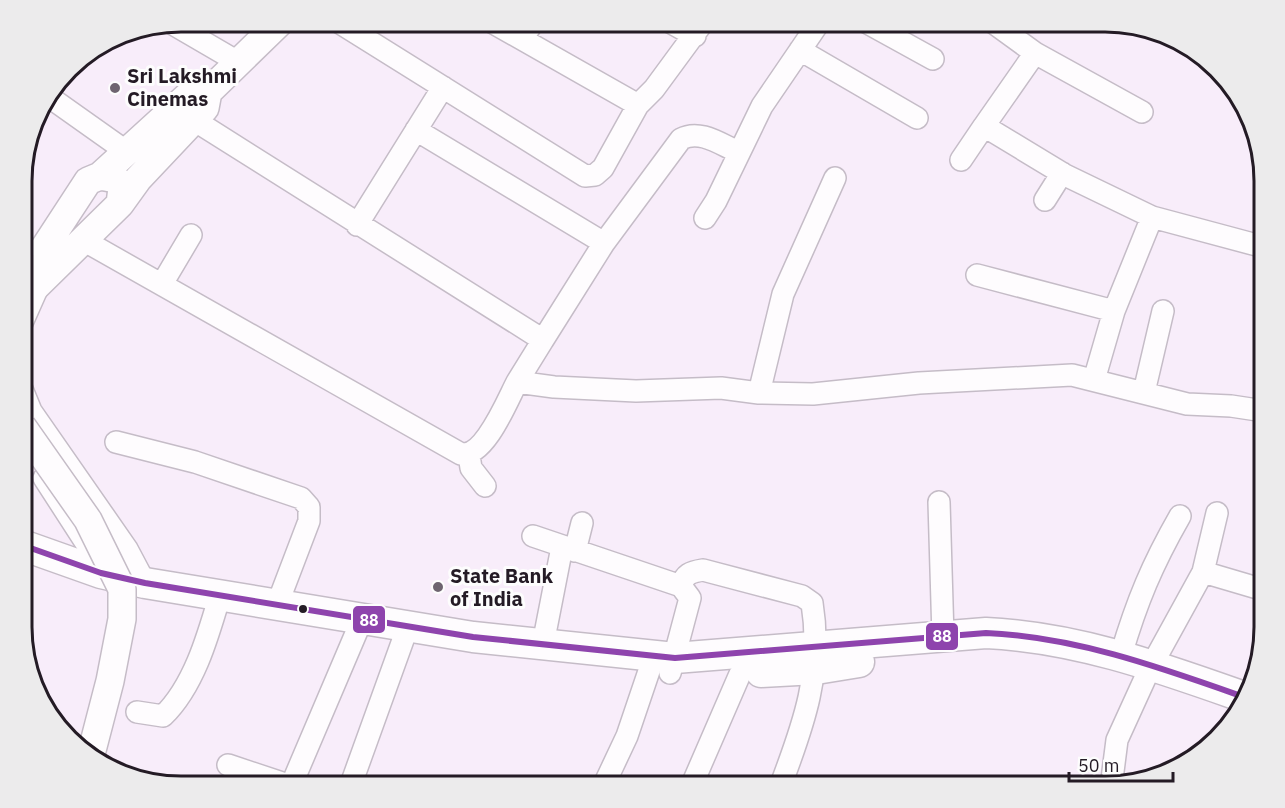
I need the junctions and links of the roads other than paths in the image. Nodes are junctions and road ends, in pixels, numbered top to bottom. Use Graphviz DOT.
graph roads {
  1 [pos="186,32"];
  2 [pos="269,32"];
  3 [pos="355,32"];
  4 [pos="510,32"];
  5 [pos="527,32"];
  6 [pos="696,32"];
  7 [pos="812,32"];
  8 [pos="884,32"];
  9 [pos="1006,32"];
  10 [pos="522,39"];
  11 [pos="800,50"];
  12 [pos="1035,53"];
  13 [pos="933,59"];
  14 [pos="238,62"];
  15 [pos="443,87"];
  16 [pos="208,92"];
  17 [pos="55,101"];
  18 [pos="638,105"];
  19 [pos="1142,112"];
  20 [pos="917,118"];
  21 [pos="194,120"];
  22 [pos="984,126"];
  23 [pos="416,130"];
  24 [pos="127,152"];
  25 [pos="738,152"];
  26 [pos="961,160"];
  27 [pos="1062,173"];
  28 [pos="100,176"];
  29 [pos="836,178"];
  30 [pos="1045,200"];
  31 [pos="120,204"];
  32 [pos="1152,217"];
  33 [pos="705,218"];
  34 [pos="357,225"];
  35 [pos="191,235"];
  36 [pos="83,240"];
  37 [pos="604,243"];
  38 [pos="1253,245"];
  39 [pos="32,274"];
  40 [pos="977,274"];
  41 [pos="32,279"];
  42 [pos="162,284"];
  43 [pos="1163,311"];
  44 [pos="1114,312"];
  45 [pos="543,340"];
  46 [pos="1094,380"];
  47 [pos="517,382"];
  48 [pos="1144,392"];
  49 [pos="759,393"];
  50 [pos="1253,409"];
  51 [pos="32,412"];
  52 [pos="32,440"];
  53 [pos="116,442"];
  54 [pos="469,455"];
  55 [pos="32,462"];
  56 [pos="485,486"];
  57 [pos="939,502"];
  58 [pos="1217,513"];
  59 [pos="1180,516"];
  60 [pos="582,523"];
  61 [pos="533,536"];
  62 [pos="32,549"];
  63 [pos="568,549"];
  64 [pos="32,565"];
  65 [pos="1203,572"];
  66 [pos="104,574"];
  67 [pos="146,583"];
  68 [pos="681,586"];
  69 [pos="1253,587"];
  70 [pos="218,601"];
  71 [pos="277,604"];
  72 [pos="357,630"];
  73 [pos="943,637"];
  74 [pos="403,640"];
  75 [pos="543,644"];
  76 [pos="1121,656"];
  77 [pos="816,658"];
  78 [pos="665,667"];
  79 [pos="740,674"];
  80 [pos="1148,674"];
  81 [pos="1237,695"];
  82 [pos="1228,710"];
  83 [pos="137,712"];
  84 [pos="93,747"];
  85 [pos="228,765"];
  86 [pos="262,776"];
  87 [pos="296,776"];
  88 [pos="354,776"];
  89 [pos="608,776"];
  90 [pos="696,776"];
  91 [pos="784,776"];
  92 [pos="1113,776"];
  1 -- 14 [label="street"];
  2 -- 14 [label="main road"];
  3 -- 15 [label="street"];
  4 -- 10 [label="street"];
  5 -- 10 [label="street"];
  6 -- 18 [label="street"];
  7 -- 11 [label="street"];
  8 -- 13 [label="street"];
  9 -- 12 [label="street"];
  10 -- 18 [label="street"];
  11 -- 20 [label="street"];
  11 -- 25 [label="street"];
  12 -- 19 [label="street"];
  12 -- 22 [label="street"];
  14 -- 16 [label="main road"];
  15 -- 18 [label="street"];
  15 -- 23 [label="street"];
  16 -- 21 [label="main road"];
  16 -- 24 [label="main road"];
  17 -- 24 [label="street"];
  21 -- 31 [label="main road"];
  21 -- 34 [label="street"];
  22 -- 26 [label="street"];
  22 -- 27 [label="street"];
  23 -- 34 [label="street"];
  23 -- 37 [label="street"];
  24 -- 28 [label="main road"];
  25 -- 33 [label="street"];
  25 -- 37 [label="street"];
  27 -- 30 [label="street"];
  27 -- 32 [label="street"];
  28 -- 31 [label="main road"];
  28 -- 39 [label="main road"];
  29 -- 49 [label="street"];
  31 -- 36 [label="main road"];
  32 -- 38 [label="street"];
  32 -- 44 [label="street"];
  34 -- 45 [label="street"];
  35 -- 42 [label="street"];
  36 -- 41 [label="main road"];
  36 -- 42 [label="street"];
  37 -- 45 [label="street"];
  40 -- 44 [label="street"];
  42 -- 54 [label="street"];
  43 -- 48 [label="street"];
  44 -- 46 [label="street"];
  45 -- 47 [label="street"];
  46 -- 48 [label="street"];
  46 -- 49 [label="street"];
  47 -- 49 [label="street"];
  47 -- 54 [label="street"];
  48 -- 50 [label="street"];
  51 -- 67 [label="street"];
  52 -- 84 [label="main road, bridge"];
  53 -- 71 [label="street"];
  54 -- 56 [label="street"];
  55 -- 66 [label="street"];
  57 -- 73 [label="street"];
  58 -- 65 [label="street"];
  59 -- 76 [label="street"];
  60 -- 63 [label="street"];
  61 -- 63 [label="street"];
  62 -- 66 [label="highway"];
  63 -- 68 [label="street"];
  63 -- 75 [label="street"];
  64 -- 70 [label="highway"];
  65 -- 69 [label="street"];
  65 -- 80 [label="street"];
  66 -- 67 [label="highway"];
  67 -- 70 [label="highway"];
  68 -- 77 [label="street"];
  68 -- 78 [label="street"];
  70 -- 71 [label="highway"];
  70 -- 72 [label="highway"];
  70 -- 83 [label="street"];
  71 -- 75 [label="highway"];
  72 -- 74 [label="highway"];
  72 -- 87 [label="street"];
  73 -- 76 [label="highway"];
  73 -- 77 [label="highway"];
  74 -- 78 [label="highway"];
  74 -- 88 [label="street"];
  75 -- 78 [label="highway"];
  76 -- 80 [label="highway"];
  77 -- 78 [label="highway"];
  77 -- 79 [label="highway"];
  77 -- 80 [label="highway"];
  77 -- 91 [label="street"];
  78 -- 79 [label="highway"];
  78 -- 89 [label="street"];
  79 -- 90 [label="street"];
  80 -- 81 [label="highway"];
  80 -- 82 [label="highway"];
  80 -- 92 [label="street"];
  85 -- 86 [label="street"];
}
